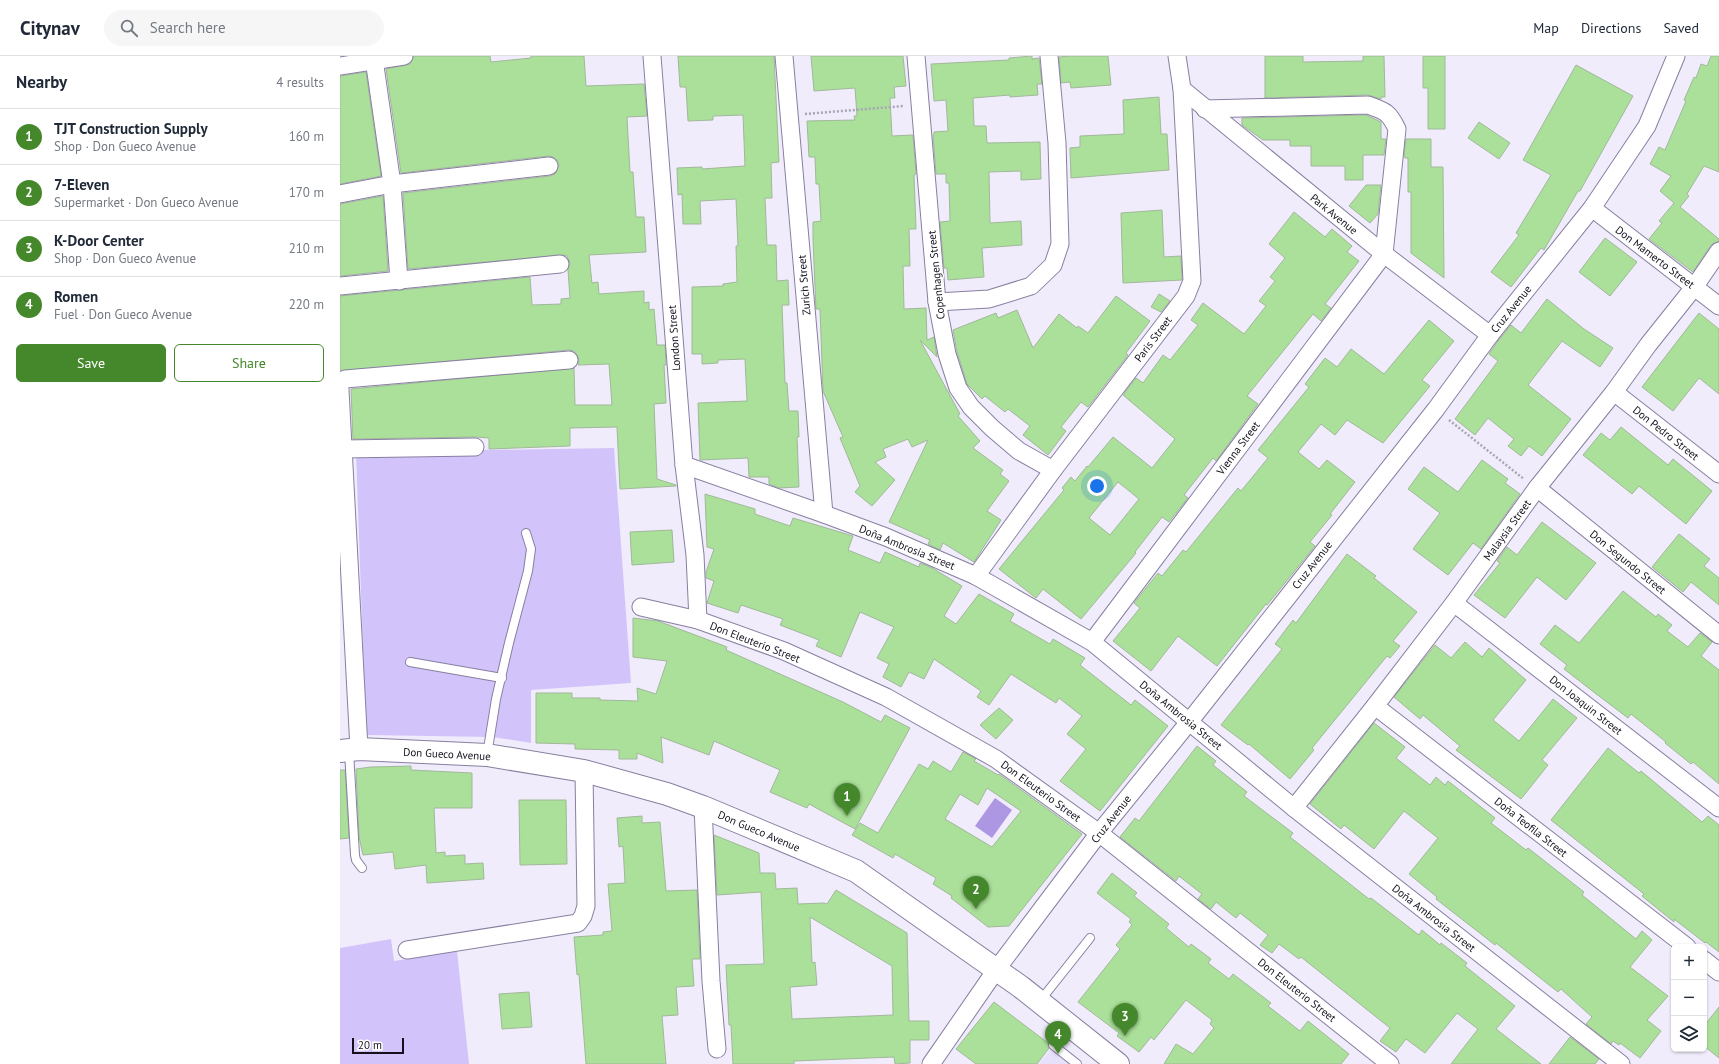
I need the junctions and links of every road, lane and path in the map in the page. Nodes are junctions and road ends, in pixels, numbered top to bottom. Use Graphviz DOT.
graph roads {
  1 [pos="404,56"];
  2 [pos="652,56"];
  3 [pos="784,56"];
  4 [pos="916,56"];
  5 [pos="1048,56"];
  6 [pos="1177,56"];
  7 [pos="1676,56"];
  8 [pos="374,59"];
  9 [pos="340,66"];
  10 [pos="1182,89"];
  11 [pos="920,105"];
  12 [pos="1205,109"];
  13 [pos="789,115"];
  14 [pos="548,166"];
  15 [pos="392,184"];
  16 [pos="340,194"];
  17 [pos="1592,208"];
  18 [pos="1719,251"];
  19 [pos="1384,254"];
  20 [pos="560,264"];
  21 [pos="399,281"];
  22 [pos="340,286"];
  23 [pos="1694,286"];
  24 [pos="937,302"];
  25 [pos="1719,306"];
  26 [pos="1490,335"];
  27 [pos="569,360"];
  28 [pos="340,387"];
  29 [pos="340,390"];
  30 [pos="1614,392"];
  31 [pos="1436,409"];
  32 [pos="475,447"];
  33 [pos="343,449"];
  34 [pos="684,465"];
  35 [pos="1053,470"];
  36 [pos="1719,474"];
  37 [pos="1537,488"];
  38 [pos="824,514"];
  39 [pos="526,533"];
  40 [pos="976,576"];
  41 [pos="1454,603"];
  42 [pos="641,607"];
  43 [pos="698,620"];
  44 [pos="1719,635"];
  45 [pos="1092,642"];
  46 [pos="410,662"];
  47 [pos="502,678"];
  48 [pos="1375,706"];
  49 [pos="1189,722"];
  50 [pos="349,750"];
  51 [pos="487,755"];
  52 [pos="584,771"];
  53 [pos="703,808"];
  54 [pos="1294,808"];
  55 [pos="1719,808"];
  56 [pos="1099,833"];
  57 [pos="362,868"];
  58 [pos="1090,938"];
  59 [pos="1683,944"];
  60 [pos="406,950"];
  61 [pos="1707,962"];
  62 [pos="996,970"];
  63 [pos="1719,972"];
  64 [pos="1040,1001"];
  65 [pos="1053,1045"];
  66 [pos="718,1049"];
  67 [pos="931,1064"];
  68 [pos="1077,1064"];
  69 [pos="1118,1064"];
  70 [pos="1390,1064"];
  71 [pos="1621,1064"];
  1 -- 8 [label="street"];
  2 -- 34 [label="street, London Street"];
  3 -- 13 [label="street, Zurich Street"];
  4 -- 11 [label="street, Copenhagen Street"];
  5 -- 24 [label="street"];
  6 -- 10 [label="street, Paris Street"];
  7 -- 17 [label="street, Cruz Avenue"];
  8 -- 9 [label="street"];
  8 -- 15 [label="street"];
  10 -- 12 [label="street, Park Avenue"];
  10 -- 35 [label="street, Paris Street"];
  11 -- 13 [label="path"];
  11 -- 24 [label="street, Copenhagen Street"];
  12 -- 19 [label="street, Park Avenue"];
  12 -- 19 [label="street"];
  13 -- 38 [label="street, Zurich Street"];
  14 -- 15 [label="street"];
  15 -- 16 [label="street"];
  15 -- 21 [label="street"];
  17 -- 23 [label="street, Don Mamerto Street"];
  17 -- 26 [label="street, Cruz Avenue"];
  18 -- 23 [label="street, Malaysia Street"];
  19 -- 26 [label="street, Park Avenue"];
  19 -- 45 [label="street, Vienna Street"];
  20 -- 21 [label="street"];
  21 -- 22 [label="street"];
  23 -- 25 [label="street, Don Mamerto Street"];
  23 -- 30 [label="street, Malaysia Street"];
  24 -- 35 [label="street, Copenhagen Street"];
  26 -- 31 [label="street, Cruz Avenue"];
  27 -- 28 [label="street"];
  29 -- 33 [label="street"];
  30 -- 36 [label="street, Don Pedro Street"];
  30 -- 37 [label="street, Malaysia Street"];
  31 -- 37 [label="path"];
  31 -- 49 [label="street, Cruz Avenue"];
  32 -- 33 [label="street"];
  33 -- 50 [label="street"];
  34 -- 38 [label="street, Doña Ambrosia Street"];
  34 -- 43 [label="street, London Street"];
  35 -- 40 [label="street, Paris Street"];
  37 -- 41 [label="street, Malaysia Street"];
  37 -- 44 [label="street, Don Segundo Street"];
  38 -- 40 [label="street, Doña Ambrosia Street"];
  39 -- 47 [label="lane"];
  40 -- 45 [label="street, Doña Ambrosia Street"];
  41 -- 48 [label="street, Malaysia Street"];
  41 -- 55 [label="street, Don Joaquin Street"];
  42 -- 43 [label="street, Don Eleuterio Street"];
  43 -- 56 [label="street, Don Eleuterio Street"];
  45 -- 49 [label="street, Doña Ambrosia Street"];
  46 -- 47 [label="lane"];
  47 -- 51 [label="lane"];
  48 -- 54 [label="street, Malaysia Street"];
  48 -- 59 [label="street, Doña Teofila Street"];
  49 -- 54 [label="street, Doña Ambrosia Street"];
  49 -- 56 [label="street, Cruz Avenue"];
  50 -- 51 [label="main road, Don Gueco Avenue"];
  50 -- 57 [label="lane"];
  51 -- 52 [label="main road, Don Gueco Avenue"];
  52 -- 53 [label="main road, Don Gueco Avenue"];
  52 -- 60 [label="street"];
  53 -- 62 [label="main road, Don Gueco Avenue"];
  53 -- 66 [label="street"];
  54 -- 71 [label="street, Doña Ambrosia Street"];
  56 -- 62 [label="street, Cruz Avenue"];
  56 -- 70 [label="street, Don Eleuterio Street"];
  58 -- 64 [label="lane"];
  61 -- 63 [label="street"];
  62 -- 64 [label="main road, Don Gueco Avenue"];
  62 -- 67 [label="street, Cruz Avenue"];
  64 -- 69 [label="main road, Don Gueco Avenue"];
  65 -- 68 [label="lane"];
}
